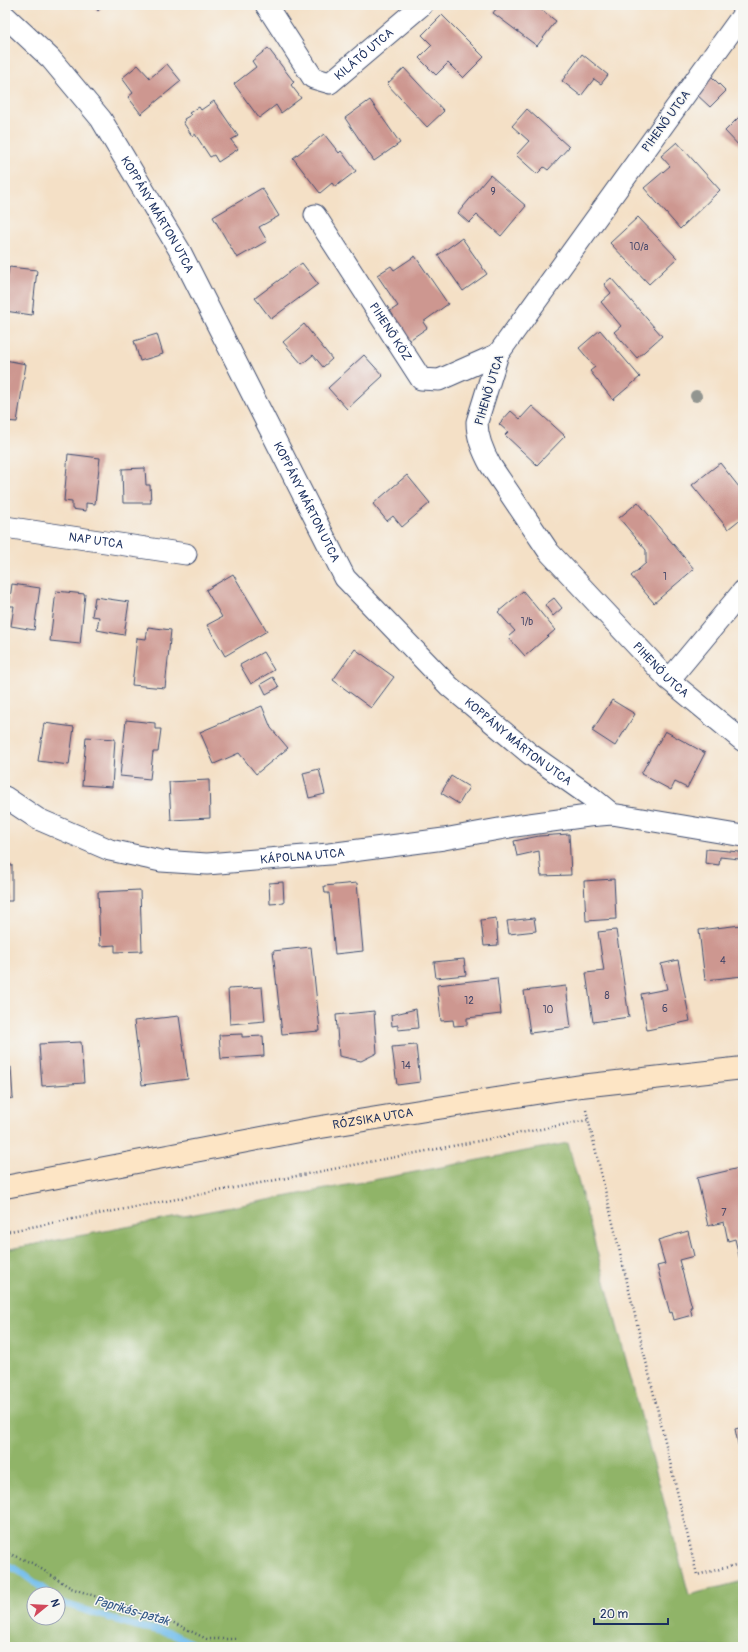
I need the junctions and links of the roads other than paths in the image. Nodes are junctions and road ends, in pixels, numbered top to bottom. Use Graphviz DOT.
graph roads {
  1 [pos="266,5"];
  2 [pos="422,5"];
  3 [pos="743,13"];
  4 [pos="5,16"];
  5 [pos="315,215"];
  6 [pos="498,354"];
  7 [pos="5,527"];
  8 [pos="186,554"];
  9 [pos="743,591"];
  10 [pos="669,680"];
  11 [pos="743,741"];
  12 [pos="5,797"];
  13 [pos="612,814"];
  14 [pos="743,836"];
  15 [pos="743,1068"];
  16 [pos="5,1187"];
  1 -- 2 [label="street, KILÁTÓ UTCA"];
  3 -- 6 [label="street, PIHENŐ UTCA"];
  4 -- 13 [label="street, KOPPÁNY MÁRTON UTCA"];
  5 -- 6 [label="street, PIHENŐ KÖZ"];
  6 -- 10 [label="street, PIHENŐ UTCA"];
  7 -- 8 [label="street, NAP UTCA"];
  9 -- 10 [label="street"];
  10 -- 11 [label="street, PIHENŐ UTCA"];
  12 -- 13 [label="street, KÁPOLNA UTCA"];
  13 -- 14 [label="street, KOPPÁNY MÁRTON UTCA"];
  15 -- 16 [label="main road, RÓZSIKA UTCA"];
}
